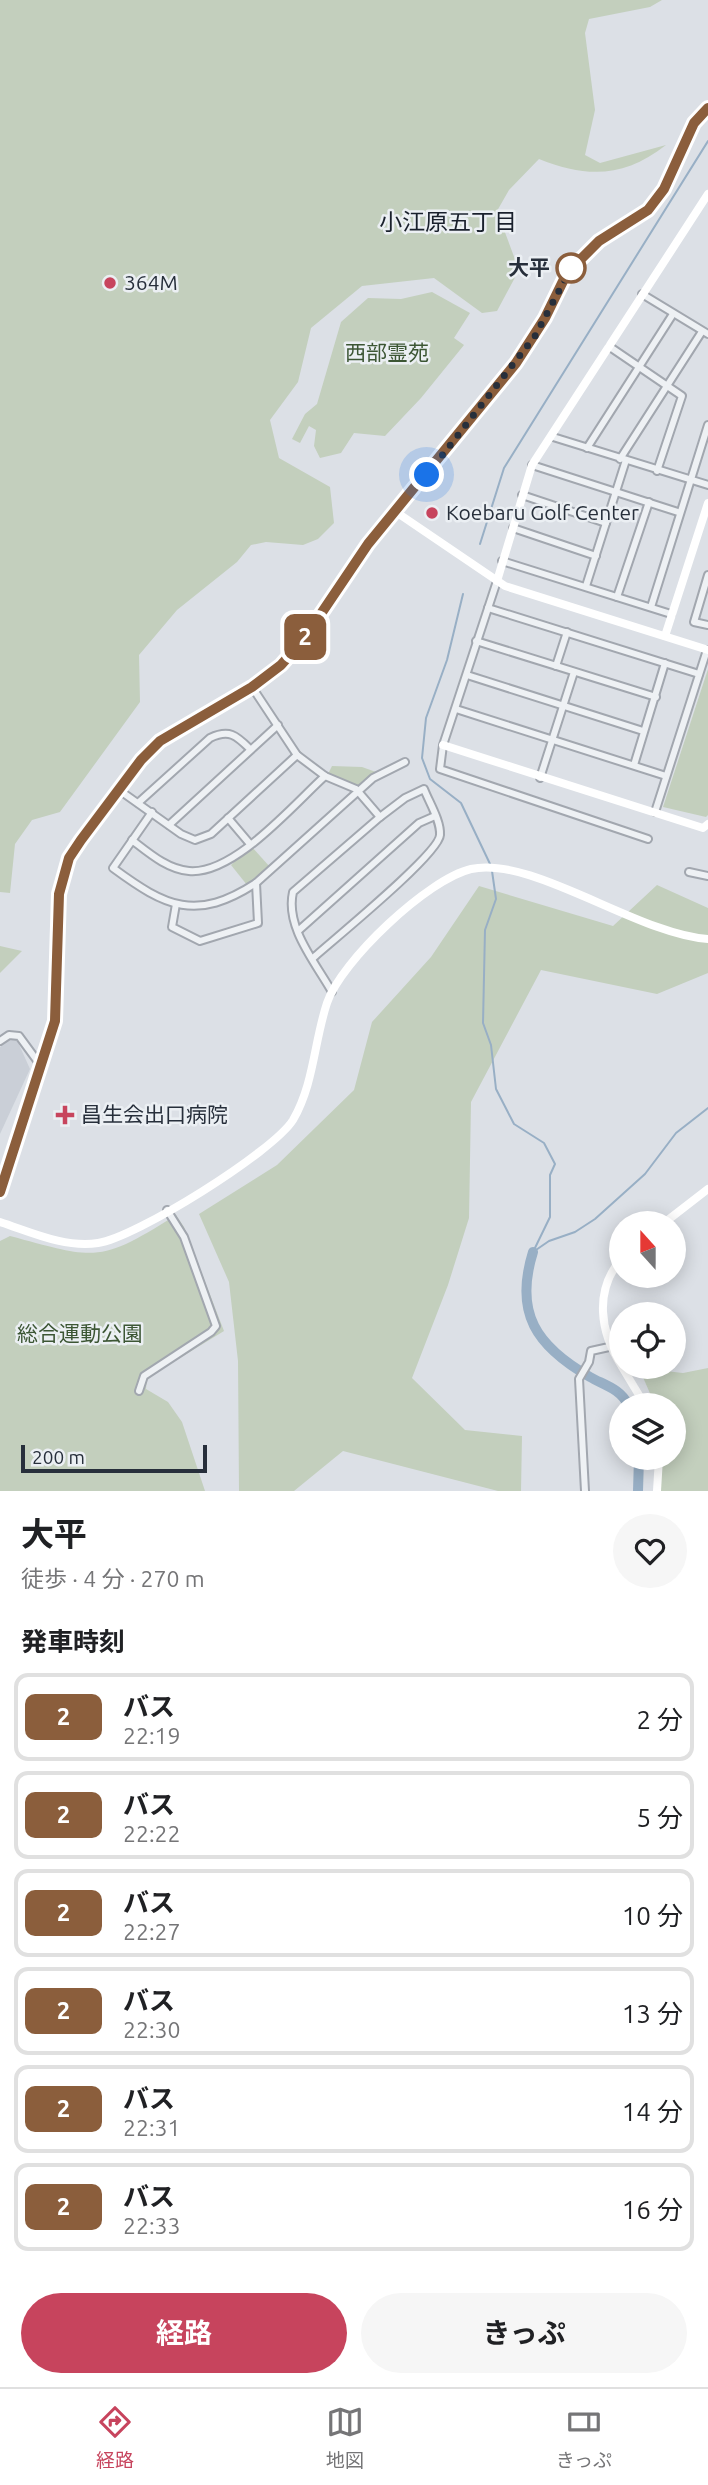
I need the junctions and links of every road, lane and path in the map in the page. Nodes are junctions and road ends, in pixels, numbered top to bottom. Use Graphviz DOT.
graph roads {
  1 [pos="708,108"];
  2 [pos="706,200"];
  3 [pos="642,294"];
  4 [pos="673,314"];
  5 [pos="705,333"];
  6 [pos="610,347"];
  7 [pos="639,367"];
  8 [pos="668,385"];
  9 [pos="708,425"];
  10 [pos="553,436"];
  11 [pos="587,448"];
  12 [pos="623,460"];
  13 [pos="532,465"];
  14 [pos="657,471"];
  15 [pos="690,480"];
  16 [pos="708,485"];
  17 [pos="617,492"];
  18 [pos="522,495"];
  19 [pos="649,502"];
  20 [pos="708,503"];
  21 [pos="396,512"];
  22 [pos="678,512"];
  23 [pos="606,523"];
  24 [pos="513,528"];
  25 [pos="596,556"];
  26 [pos="502,562"];
  27 [pos="708,575"];
  28 [pos="497,581"];
  29 [pos="586,586"];
  30 [pos="617,597"];
  31 [pos="651,607"];
  32 [pos="488,608"];
  33 [pos="671,614"];
  34 [pos="708,625"];
  35 [pos="567,632"];
  36 [pos="664,636"];
  37 [pos="476,640"];
  38 [pos="707,650"];
  39 [pos="665,663"];
  40 [pos="556,666"];
  41 [pos="573,672"];
  42 [pos="699,674"];
  43 [pos="467,675"];
  44 [pos="252,687"];
  45 [pos="656,697"];
  46 [pos="563,705"];
  47 [pos="456,709"];
  48 [pos="278,725"];
  49 [pos="643,731"];
  50 [pos="552,739"];
  51 [pos="443,745"];
  52 [pos="250,749"];
  53 [pos="297,755"];
  54 [pos="405,762"];
  55 [pos="634,765"];
  56 [pos="325,776"];
  57 [pos="666,776"];
  58 [pos="540,778"];
  59 [pos="119,790"];
  60 [pos="358,792"];
  61 [pos="138,803"];
  62 [pos="152,812"];
  63 [pos="655,812"];
  64 [pos="435,816"];
  65 [pos="380,817"];
  66 [pos="228,818"];
  67 [pos="169,825"];
  68 [pos="707,828"];
  69 [pos="648,839"];
  70 [pos="132,840"];
  71 [pos="250,844"];
  72 [pos="689,872"];
  73 [pos="708,876"];
  74 [pos="256,883"];
  75 [pos="176,904"];
  76 [pos="298,931"];
  77 [pos="708,939"];
  78 [pos="313,958"];
  79 [pos="332,992"];
  80 [pos="0,1041"];
  81 [pos="41,1066"];
  82 [pos="708,1189"];
  83 [pos="0,1192"];
  84 [pos="167,1210"];
  85 [pos="680,1211"];
  86 [pos="0,1222"];
  87 [pos="609,1280"];
  88 [pos="609,1347"];
  89 [pos="139,1391"];
  90 [pos="658,1470"];
  91 [pos="585,1491"];
  92 [pos="657,1491"];
  1 -- 21 [label="street"];
  2 -- 3 [label="street"];
  3 -- 4 [label="street"];
  3 -- 6 [label="street"];
  4 -- 5 [label="street"];
  4 -- 7 [label="street"];
  5 -- 8 [label="street"];
  6 -- 7 [label="street"];
  6 -- 10 [label="street"];
  7 -- 8 [label="street"];
  7 -- 11 [label="street"];
  8 -- 12 [label="street"];
  8 -- 14 [label="street"];
  9 -- 15 [label="street"];
  10 -- 11 [label="street"];
  10 -- 13 [label="street"];
  11 -- 12 [label="street"];
  12 -- 14 [label="street"];
  12 -- 17 [label="street"];
  13 -- 17 [label="street"];
  13 -- 18 [label="street"];
  14 -- 15 [label="street"];
  15 -- 16 [label="street"];
  15 -- 22 [label="street"];
  17 -- 19 [label="street"];
  17 -- 23 [label="street"];
  18 -- 23 [label="street"];
  18 -- 24 [label="street"];
  19 -- 22 [label="street"];
  19 -- 30 [label="street"];
  20 -- 33 [label="street"];
  21 -- 28 [label="street"];
  21 -- 44 [label="street"];
  22 -- 31 [label="street"];
  23 -- 25 [label="street"];
  24 -- 25 [label="street"];
  24 -- 26 [label="street"];
  25 -- 29 [label="street"];
  26 -- 28 [label="street"];
  26 -- 29 [label="street"];
  27 -- 34 [label="street"];
  28 -- 32 [label="street"];
  28 -- 36 [label="street"];
  29 -- 30 [label="street"];
  30 -- 31 [label="street"];
  31 -- 33 [label="street"];
  32 -- 35 [label="street"];
  32 -- 37 [label="street"];
  33 -- 36 [label="street"];
  35 -- 39 [label="street"];
  35 -- 40 [label="street"];
  36 -- 38 [label="street"];
  37 -- 40 [label="street"];
  37 -- 43 [label="street"];
  38 -- 42 [label="street"];
  39 -- 42 [label="street"];
  39 -- 45 [label="street"];
  40 -- 41 [label="street"];
  41 -- 45 [label="street"];
  41 -- 46 [label="street"];
  42 -- 57 [label="street"];
  43 -- 46 [label="street"];
  43 -- 47 [label="street"];
  44 -- 48 [label="street"];
  44 -- 59 [label="street"];
  45 -- 49 [label="street"];
  46 -- 49 [label="street"];
  46 -- 50 [label="street"];
  47 -- 50 [label="street"];
  47 -- 51 [label="street"];
  48 -- 52 [label="street"];
  48 -- 53 [label="street"];
  49 -- 55 [label="street"];
  50 -- 55 [label="street"];
  50 -- 58 [label="street"];
  51 -- 58 [label="street"];
  51 -- 69 [label="street"];
  52 -- 61 [label="street"];
  52 -- 67 [label="street"];
  53 -- 56 [label="street"];
  53 -- 66 [label="street"];
  54 -- 60 [label="street"];
  55 -- 57 [label="street"];
  56 -- 60 [label="street"];
  56 -- 71 [label="street"];
  57 -- 63 [label="street"];
  58 -- 63 [label="street"];
  59 -- 61 [label="street"];
  59 -- 81 [label="street"];
  60 -- 65 [label="street"];
  60 -- 74 [label="street"];
  61 -- 62 [label="street"];
  62 -- 67 [label="street"];
  62 -- 70 [label="street"];
  63 -- 68 [label="street"];
  64 -- 65 [label="street"];
  64 -- 76 [label="street"];
  64 -- 78 [label="street"];
  65 -- 76 [label="street"];
  66 -- 67 [label="street"];
  66 -- 71 [label="street"];
  70 -- 71 [label="street"];
  70 -- 75 [label="street"];
  72 -- 73 [label="street"];
  74 -- 75 [label="street"];
  74 -- 75 [label="street"];
  76 -- 78 [label="street"];
  77 -- 79 [label="street"];
  78 -- 79 [label="street"];
  79 -- 84 [label="street"];
  80 -- 81 [label="street"];
  81 -- 83 [label="street"];
  82 -- 85 [label="street"];
  84 -- 86 [label="street"];
  84 -- 89 [label="street"];
  87 -- 88 [label="street"];
  88 -- 91 [label="street"];
  90 -- 92 [label="street"];
}
